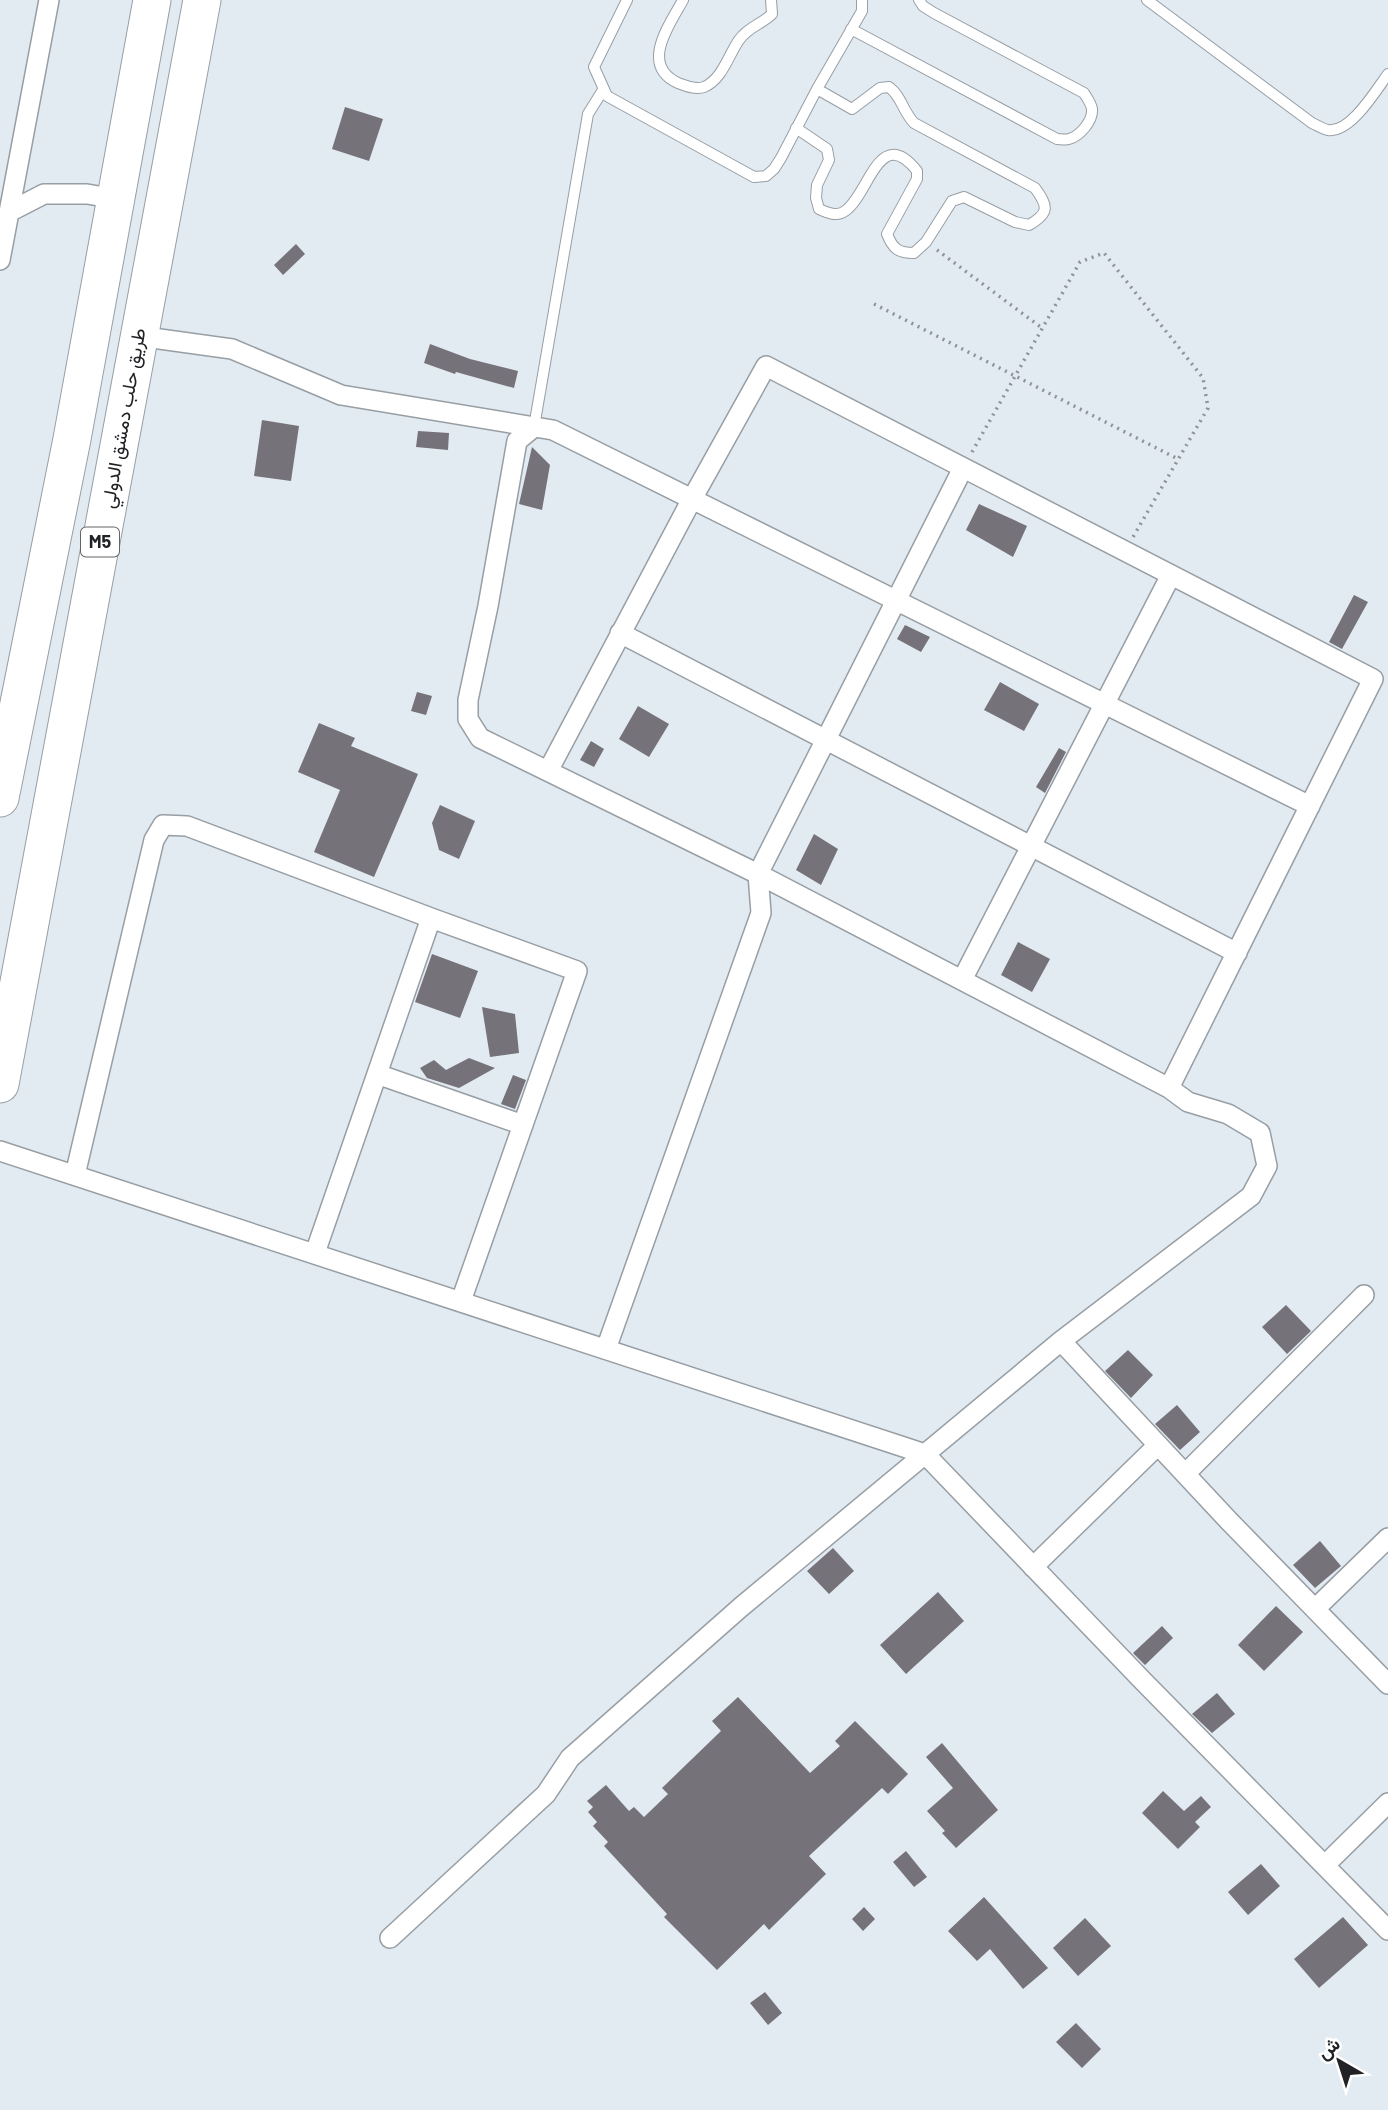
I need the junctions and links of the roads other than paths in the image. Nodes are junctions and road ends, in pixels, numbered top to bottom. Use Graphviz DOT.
graph roads {
  1 [pos="49,0"];
  2 [pos="152,0"];
  3 [pos="202,0"];
  4 [pos="626,0"];
  5 [pos="683,0"];
  6 [pos="771,0"];
  7 [pos="863,0"];
  8 [pos="919,0"];
  9 [pos="1147,0"];
  10 [pos="851,29"];
  11 [pos="1388,74"];
  12 [pos="817,89"];
  13 [pos="603,90"];
  14 [pos="796,128"];
  15 [pos="116,199"];
  16 [pos="9,212"];
  17 [pos="2,236"];
  18 [pos="0,260"];
  19 [pos="138,337"];
  20 [pos="534,427"];
  21 [pos="963,468"];
  22 [pos="692,499"];
  23 [pos="1171,575"];
  24 [pos="896,600"];
  25 [pos="620,633"];
  26 [pos="1104,704"];
  27 [pos="825,739"];
  28 [pos="548,771"];
  29 [pos="0,799"];
  30 [pos="1310,806"];
  31 [pos="1031,846"];
  32 [pos="758,874"];
  33 [pos="431,918"];
  34 [pos="1237,953"];
  35 [pos="962,980"];
  36 [pos="377,1074"];
  37 [pos="0,1084"];
  38 [pos="1169,1088"];
  39 [pos="523,1125"];
  40 [pos="0,1151"];
  41 [pos="75,1175"];
  42 [pos="315,1253"];
  43 [pos="1364,1295"];
  44 [pos="461,1301"];
  45 [pos="1061,1341"];
  46 [pos="606,1349"];
  47 [pos="1158,1445"];
  48 [pos="925,1454"];
  49 [pos="1185,1474"];
  50 [pos="1388,1538"];
  51 [pos="1033,1567"];
  52 [pos="1315,1609"];
  53 [pos="1388,1684"];
  54 [pos="1388,1804"];
  55 [pos="1325,1865"];
  56 [pos="1388,1930"];
  57 [pos="390,1938"];
  1 -- 16 [label="street"];
  2 -- 15 [label="highway, M5"];
  3 -- 19 [label="highway, طريق حلب دمشق الدولي / M5"];
  4 -- 13 [label="lane"];
  5 -- 6 [label="lane"];
  7 -- 10 [label="lane"];
  8 -- 10 [label="lane"];
  9 -- 11 [label="lane"];
  10 -- 12 [label="lane"];
  12 -- 14 [label="lane"];
  12 -- 14 [label="lane"];
  13 -- 14 [label="lane"];
  13 -- 20 [label="lane"];
  15 -- 16 [label="street"];
  15 -- 29 [label="highway, M5"];
  16 -- 17 [label="street"];
  17 -- 18 [label="street"];
  19 -- 20 [label="street"];
  19 -- 37 [label="highway, طريق حلب دمشق الدولي / M5"];
  20 -- 22 [label="street"];
  20 -- 28 [label="street"];
  21 -- 22 [label="street"];
  21 -- 23 [label="street"];
  21 -- 24 [label="street"];
  22 -- 24 [label="street"];
  22 -- 25 [label="street"];
  23 -- 26 [label="street"];
  23 -- 30 [label="street"];
  24 -- 26 [label="street"];
  24 -- 27 [label="street"];
  25 -- 27 [label="street"];
  25 -- 28 [label="street"];
  26 -- 30 [label="street"];
  26 -- 31 [label="street"];
  27 -- 31 [label="street"];
  27 -- 32 [label="street"];
  28 -- 32 [label="street"];
  30 -- 34 [label="street"];
  31 -- 34 [label="street"];
  31 -- 35 [label="street"];
  32 -- 35 [label="street"];
  32 -- 46 [label="street"];
  33 -- 36 [label="street"];
  33 -- 39 [label="street"];
  33 -- 41 [label="street"];
  34 -- 38 [label="street"];
  35 -- 38 [label="street"];
  36 -- 39 [label="street"];
  36 -- 42 [label="street"];
  38 -- 45 [label="street"];
  39 -- 44 [label="street"];
  40 -- 41 [label="street"];
  41 -- 42 [label="street"];
  42 -- 44 [label="street"];
  43 -- 49 [label="street"];
  44 -- 46 [label="street"];
  45 -- 47 [label="street"];
  45 -- 48 [label="street"];
  46 -- 48 [label="street"];
  47 -- 49 [label="street"];
  47 -- 51 [label="street"];
  48 -- 51 [label="street"];
  48 -- 57 [label="street"];
  49 -- 52 [label="street"];
  50 -- 52 [label="street"];
  51 -- 55 [label="street"];
  52 -- 53 [label="street"];
  54 -- 55 [label="street"];
  55 -- 56 [label="street"];
}
